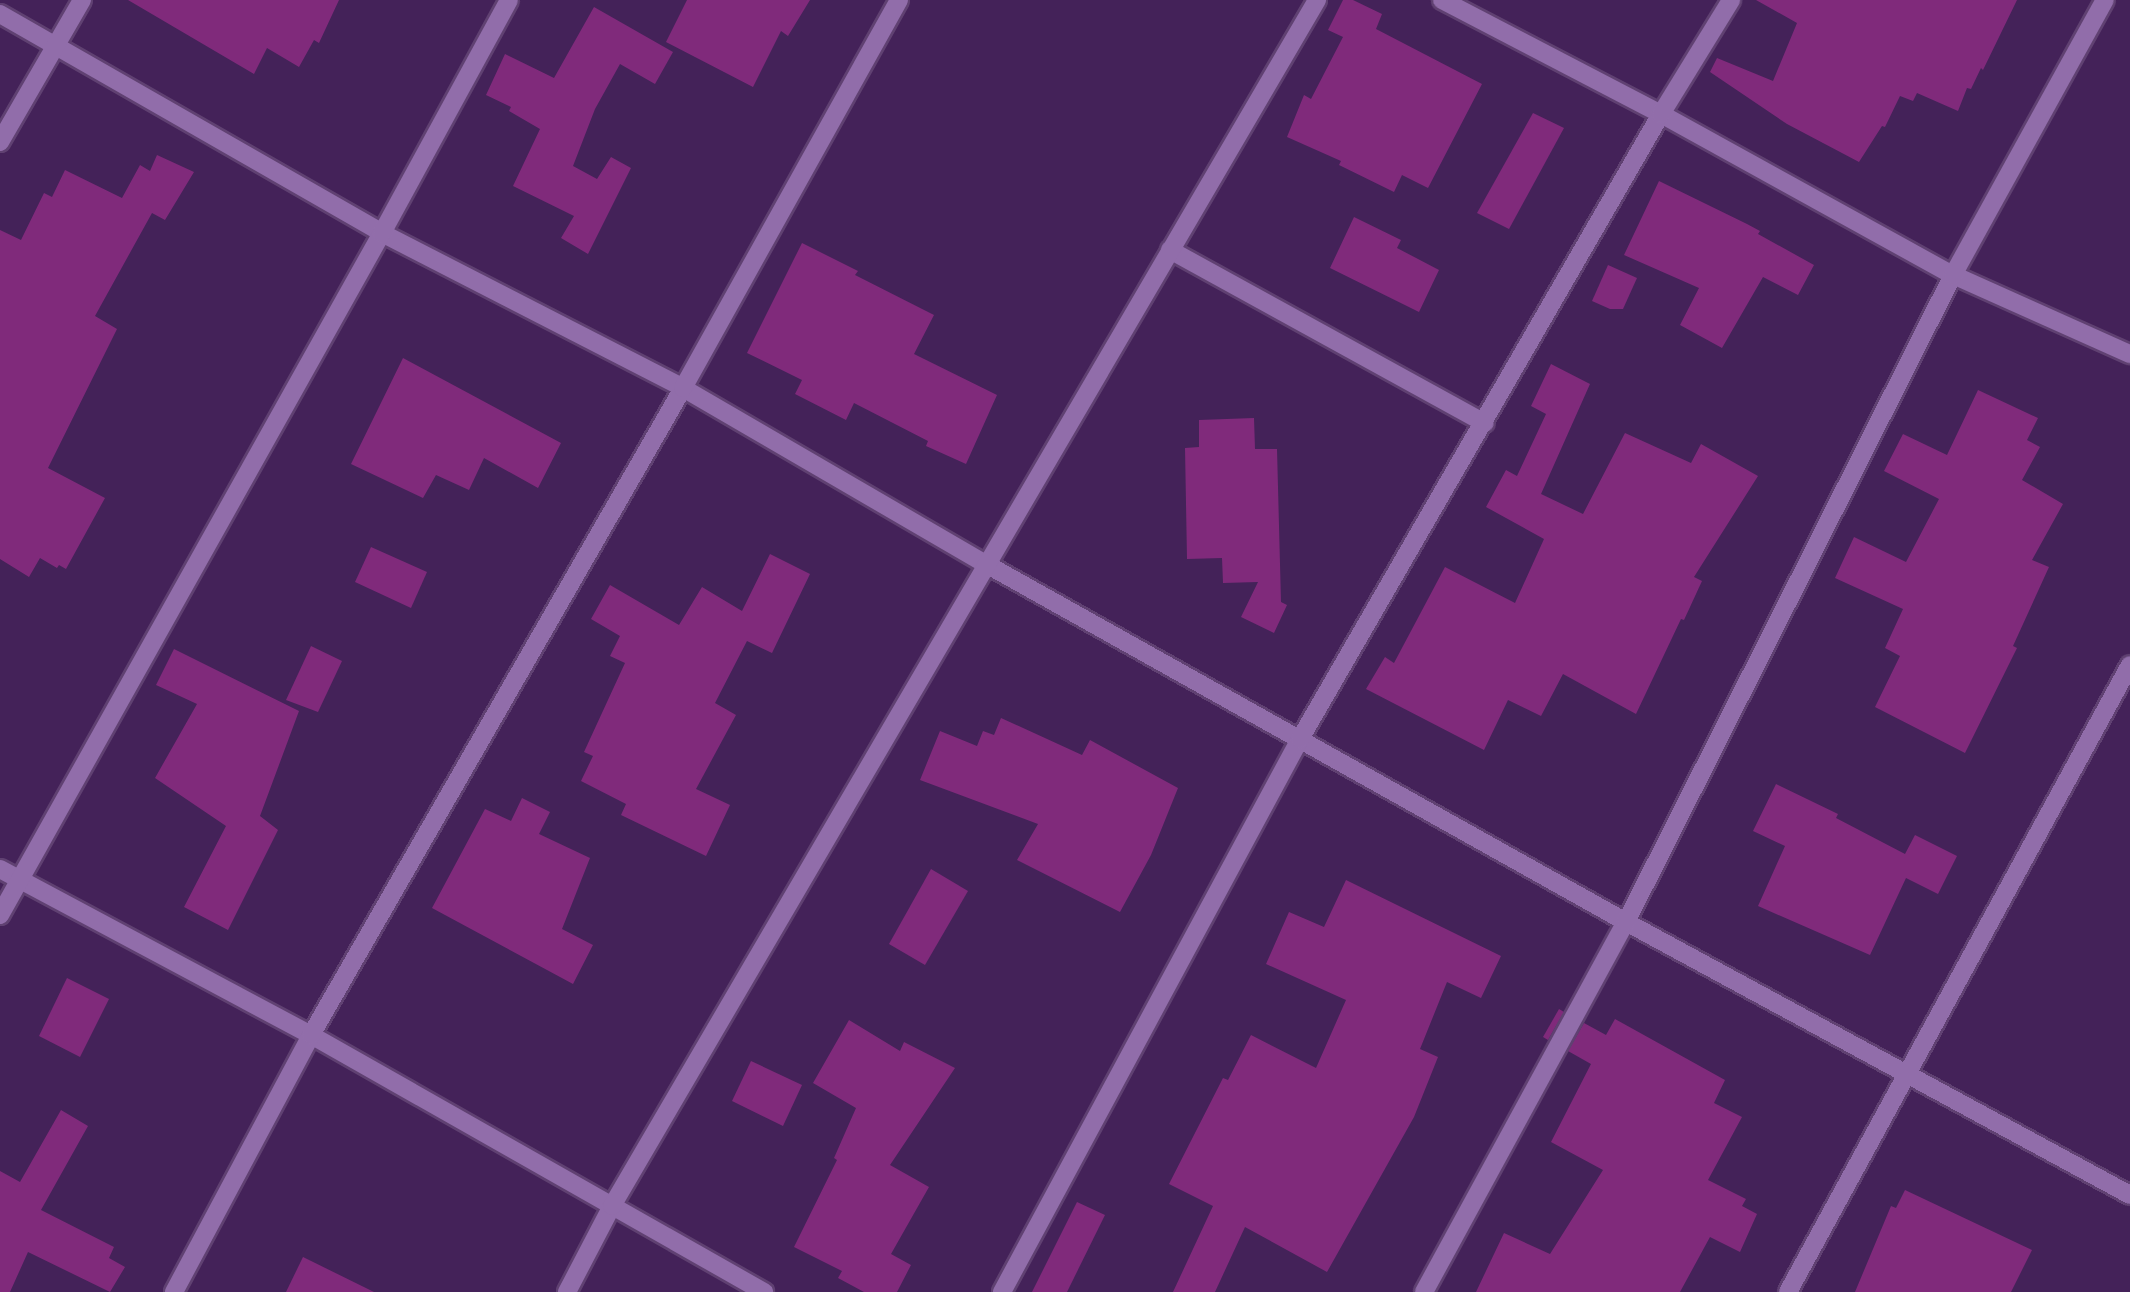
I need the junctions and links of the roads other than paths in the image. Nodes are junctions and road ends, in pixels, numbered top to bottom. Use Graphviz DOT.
graph roads {
  1 [pos="82,0"];
  2 [pos="509,0"];
  3 [pos="899,0"];
  4 [pos="1317,0"];
  5 [pos="1442,0"];
  6 [pos="1731,0"];
  7 [pos="2105,0"];
  8 [pos="0,14"];
  9 [pos="57,45"];
  10 [pos="1661,114"];
  11 [pos="0,142"];
  12 [pos="383,233"];
  13 [pos="1170,250"];
  14 [pos="1953,275"];
  15 [pos="2130,354"];
  16 [pos="682,388"];
  17 [pos="1485,423"];
  18 [pos="986,564"];
  19 [pos="2130,665"];
  20 [pos="1300,739"];
  21 [pos="0,869"];
  22 [pos="19,880"];
  23 [pos="0,915"];
  24 [pos="1626,922"];
  25 [pos="312,1035"];
  26 [pos="1908,1077"];
  27 [pos="2130,1195"];
  28 [pos="612,1206"];
  29 [pos="174,1292"];
  30 [pos="567,1292"];
  31 [pos="764,1292"];
  32 [pos="1002,1292"];
  33 [pos="1423,1292"];
  34 [pos="1787,1292"];
  1 -- 9 [label="street"];
  2 -- 12 [label="street"];
  3 -- 16 [label="street"];
  4 -- 13 [label="street"];
  5 -- 10 [label="street"];
  6 -- 10 [label="street"];
  7 -- 14 [label="street"];
  8 -- 9 [label="street"];
  9 -- 11 [label="street"];
  9 -- 12 [label="street"];
  10 -- 14 [label="street"];
  10 -- 17 [label="street"];
  12 -- 16 [label="street"];
  12 -- 22 [label="street"];
  13 -- 17 [label="street"];
  13 -- 18 [label="street"];
  14 -- 15 [label="street"];
  14 -- 24 [label="street"];
  16 -- 18 [label="street"];
  16 -- 25 [label="street"];
  17 -- 20 [label="street"];
  18 -- 20 [label="street"];
  18 -- 28 [label="street"];
  19 -- 26 [label="street"];
  20 -- 24 [label="street"];
  20 -- 32 [label="street"];
  21 -- 22 [label="street"];
  22 -- 23 [label="street"];
  22 -- 25 [label="street"];
  24 -- 26 [label="street"];
  24 -- 33 [label="street"];
  25 -- 28 [label="street"];
  25 -- 29 [label="street"];
  26 -- 27 [label="street"];
  26 -- 34 [label="street"];
  28 -- 30 [label="street"];
  28 -- 31 [label="street"];
}
